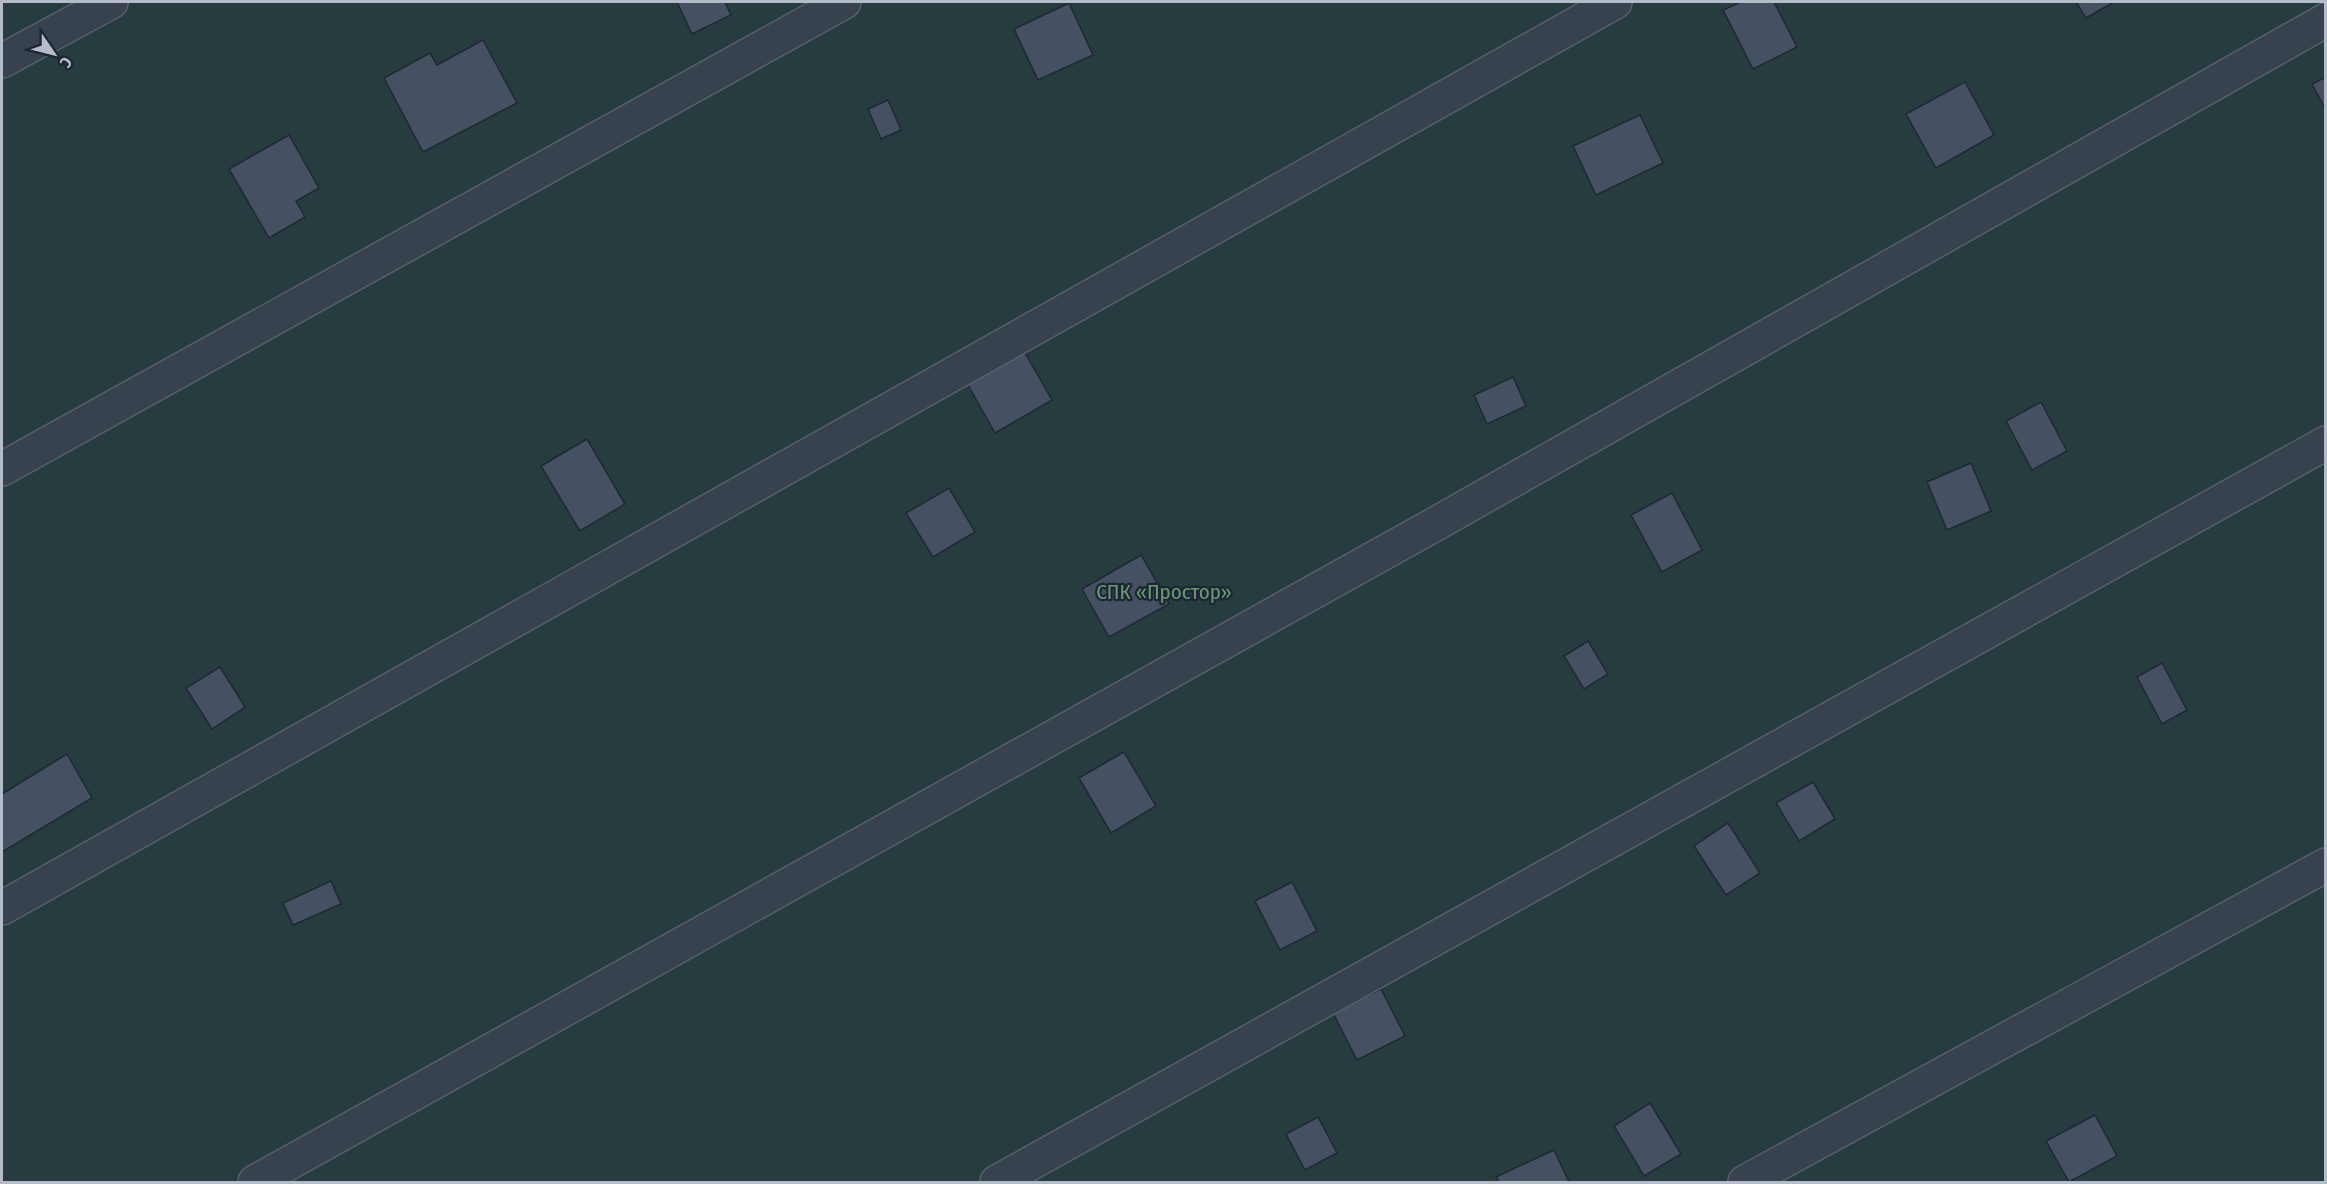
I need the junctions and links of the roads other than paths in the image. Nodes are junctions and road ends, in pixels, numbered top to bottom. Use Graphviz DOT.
graph roads {
  1 [pos="111,2"];
  2 [pos="844,2"];
  3 [pos="1615,2"];
  4 [pos="2325,20"];
  5 [pos="2,61"];
  6 [pos="2325,443"];
  7 [pos="2,469"];
  8 [pos="2325,865"];
  9 [pos="2,908"];
  10 [pos="255,1182"];
  11 [pos="997,1182"];
  12 [pos="1745,1182"];
  1 -- 5 [label="street"];
  2 -- 7 [label="street"];
  3 -- 9 [label="street"];
  4 -- 10 [label="street"];
  6 -- 11 [label="street"];
  8 -- 12 [label="street"];
}
